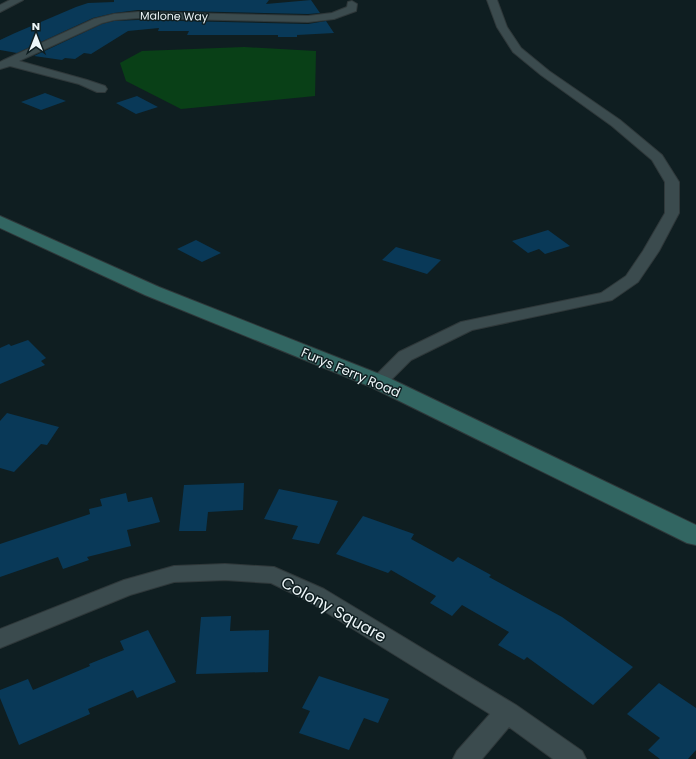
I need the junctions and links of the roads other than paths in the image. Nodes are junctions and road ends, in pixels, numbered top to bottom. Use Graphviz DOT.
graph roads {
  1 [pos="18,0"];
  2 [pos="492,0"];
  3 [pos="352,4"];
  4 [pos="0,8"];
  5 [pos="4,64"];
  6 [pos="101,89"];
  7 [pos="0,221"];
  8 [pos="379,382"];
  9 [pos="696,536"];
  10 [pos="0,639"];
  11 [pos="507,712"];
  12 [pos="466,759"];
  13 [pos="573,759"];
  1 -- 4 [label="street"];
  2 -- 8 [label="street"];
  3 -- 5 [label="street, Malone Way"];
  5 -- 6 [label="street"];
  7 -- 8 [label="main road, Furys Ferry Road"];
  8 -- 9 [label="main road, Furys Ferry Road"];
  10 -- 11 [label="street, Colony Square"];
  11 -- 12 [label="street"];
  11 -- 13 [label="street, Colony Square"];
}
